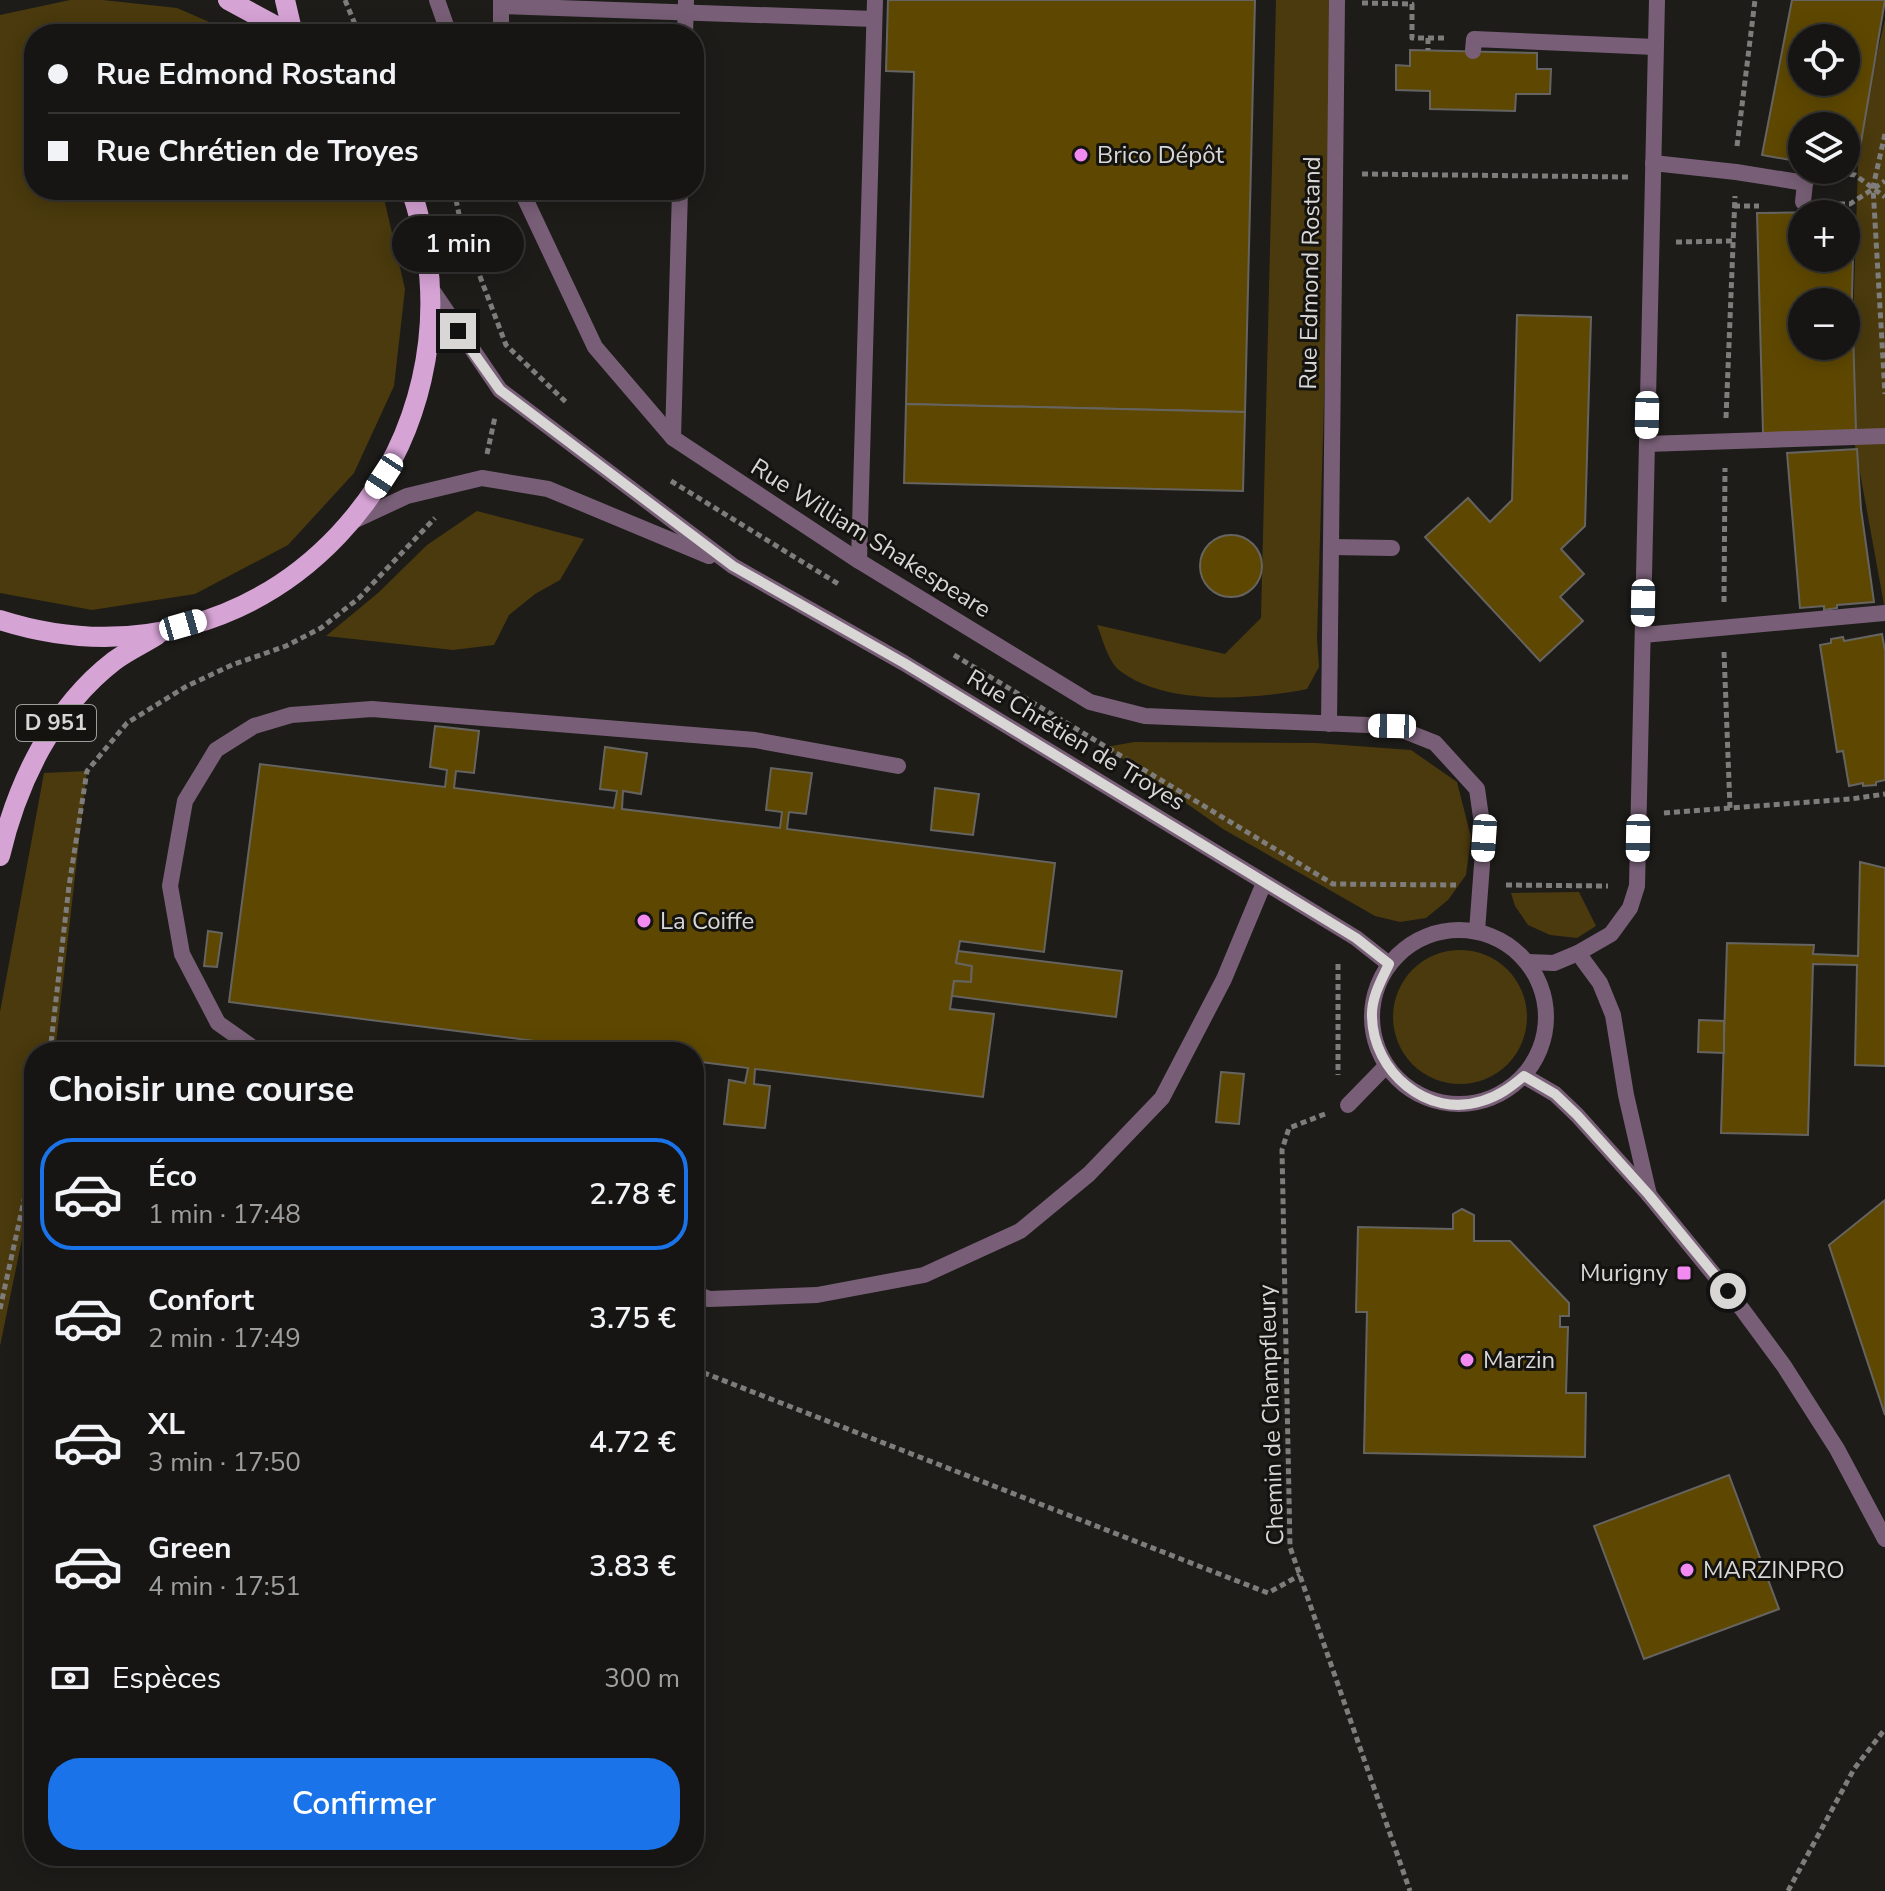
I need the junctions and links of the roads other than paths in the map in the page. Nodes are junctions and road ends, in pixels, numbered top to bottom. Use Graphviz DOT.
graph roads {
  1 [pos="228,0"];
  2 [pos="285,0"];
  3 [pos="437,0"];
  4 [pos="875,0"];
  5 [pos="1657,0"];
  6 [pos="1337,2"];
  7 [pos="501,3"];
  8 [pos="686,6"];
  9 [pos="874,19"];
  10 [pos="275,24"];
  11 [pos="290,24"];
  12 [pos="445,24"];
  13 [pos="501,24"];
  14 [pos="1655,47"];
  15 [pos="1473,51"];
  16 [pos="1653,170"];
  17 [pos="1788,175"];
  18 [pos="414,200"];
  19 [pos="526,200"];
  20 [pos="680,200"];
  21 [pos="432,290"];
  22 [pos="1885,436"];
  23 [pos="673,438"];
  24 [pos="1647,444"];
  25 [pos="349,523"];
  26 [pos="1331,547"];
  27 [pos="1392,548"];
  28 [pos="859,561"];
  29 [pos="733,566"];
  30 [pos="1885,613"];
  31 [pos="0,620"];
  32 [pos="165,630"];
  33 [pos="1643,635"];
  34 [pos="1329,724"];
  35 [pos="898,766"];
  36 [pos="0,856"];
  37 [pos="1264,883"];
  38 [pos="1477,931"];
  39 [pos="1578,953"];
  40 [pos="1528,962"];
  41 [pos="1389,964"];
  42 [pos="245,1042"];
  43 [pos="1386,1066"];
  44 [pos="1524,1076"];
  45 [pos="1343,1107"];
  46 [pos="1649,1195"];
  47 [pos="704,1297"];
  48 [pos="1885,1539"];
  1 -- 10 [label="main road"];
  2 -- 11 [label="main road"];
  3 -- 12 [label="street"];
  4 -- 9 [label="street"];
  5 -- 14 [label="street"];
  6 -- 26 [label="street, Rue Edmond Rostand"];
  7 -- 8 [label="street"];
  7 -- 13 [label="street"];
  8 -- 9 [label="street"];
  9 -- 28 [label="street"];
  14 -- 15 [label="street"];
  14 -- 16 [label="street"];
  16 -- 17 [label="street"];
  16 -- 24 [label="street"];
  18 -- 21 [label="main road"];
  19 -- 23 [label="street, Rue William Shakespeare"];
  20 -- 23 [label="street"];
  21 -- 25 [label="main road"];
  21 -- 29 [label="street, Rue Chrétien de Troyes"];
  22 -- 24 [label="street"];
  23 -- 28 [label="street, Rue William Shakespeare"];
  24 -- 33 [label="street"];
  25 -- 29 [label="street, Rue Chrétien de Troyes"];
  25 -- 32 [label="main road"];
  26 -- 27 [label="street"];
  26 -- 34 [label="street, Rue Edmond Rostand"];
  28 -- 34 [label="street, Rue William Shakespeare"];
  29 -- 37 [label="street, Rue Chrétien de Troyes"];
  30 -- 33 [label="street"];
  31 -- 32 [label="main road"];
  32 -- 36 [label="main road, D 951"];
  33 -- 39 [label="street"];
  34 -- 38 [label="street"];
  35 -- 42 [label="street"];
  37 -- 41 [label="street, Rue Chrétien de Troyes"];
  37 -- 47 [label="street"];
  38 -- 40 [label="street"];
  38 -- 41 [label="street"];
  39 -- 40 [label="street"];
  39 -- 46 [label="street"];
  40 -- 44 [label="street"];
  41 -- 43 [label="street"];
  43 -- 44 [label="street"];
  43 -- 45 [label="street"];
  44 -- 46 [label="street"];
  46 -- 48 [label="street"];
}
